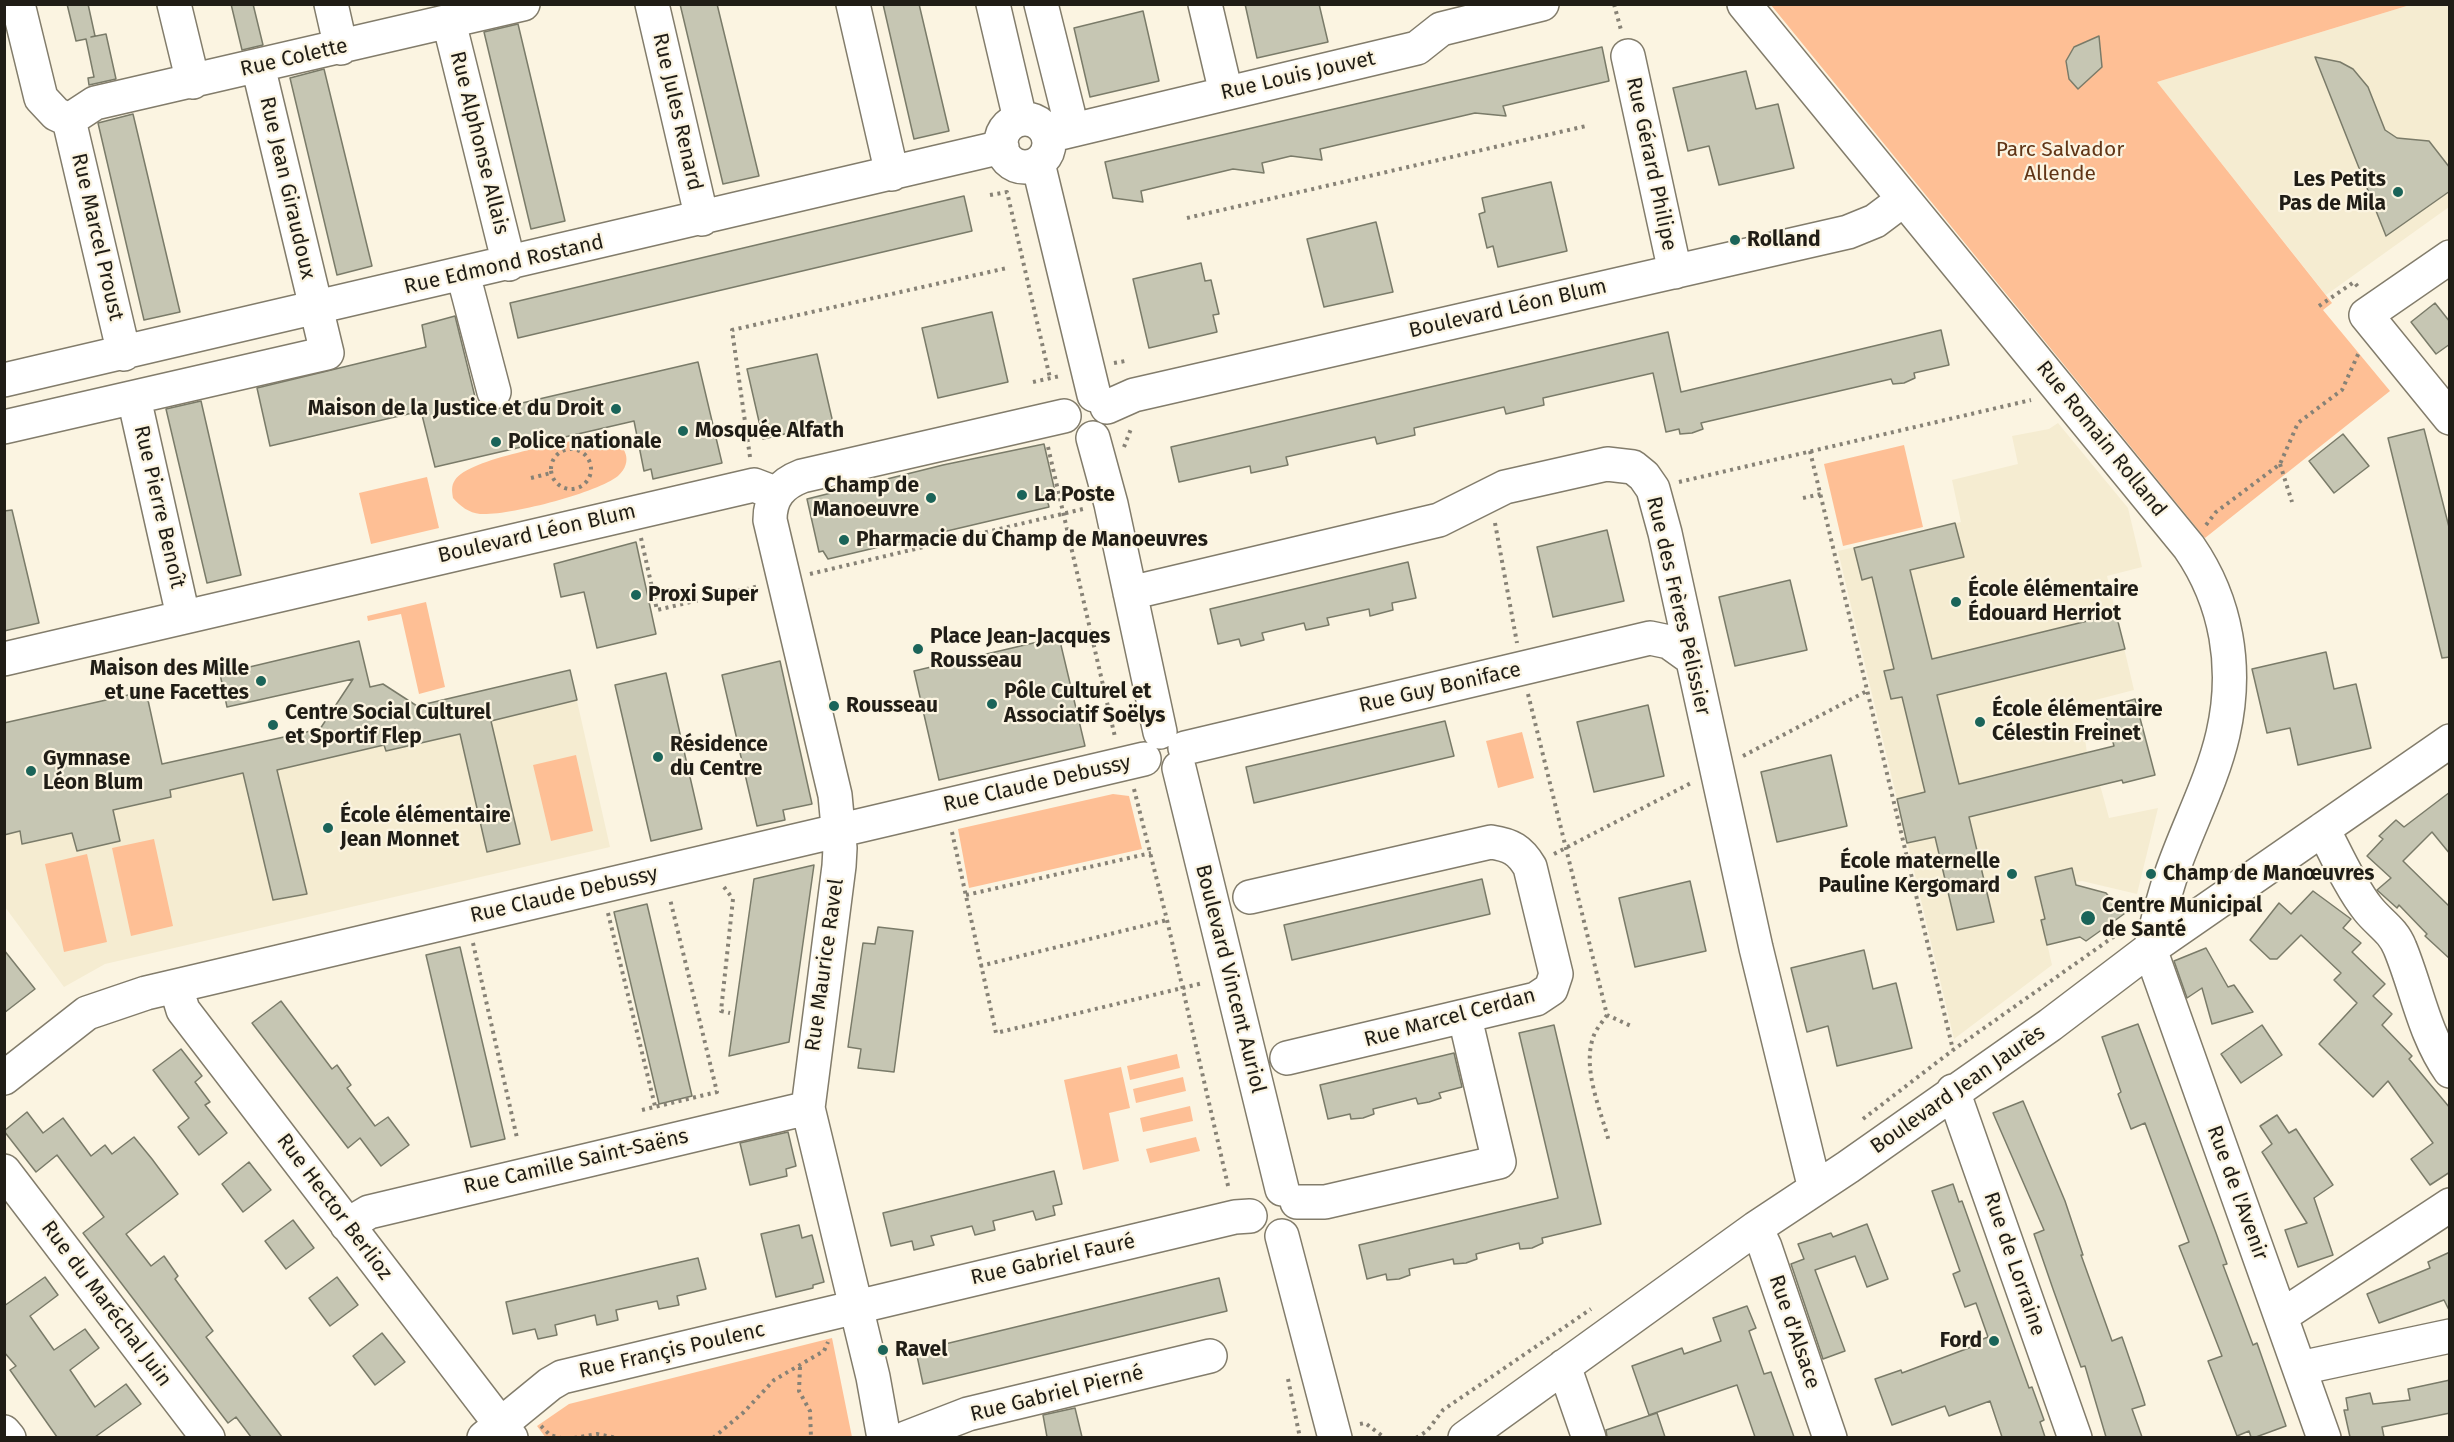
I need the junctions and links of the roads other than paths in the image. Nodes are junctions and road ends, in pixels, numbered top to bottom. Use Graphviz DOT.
graph roads {
  1 [pos="18,4"];
  2 [pos="174,4"];
  3 [pos="331,4"];
  4 [pos="523,4"];
  5 [pos="652,4"];
  6 [pos="853,4"];
  7 [pos="993,4"];
  8 [pos="1041,4"];
  9 [pos="1205,4"];
  10 [pos="1542,4"];
  11 [pos="1744,4"];
  12 [pos="485,9"];
  13 [pos="449,22"];
  14 [pos="342,48"];
  15 [pos="1628,56"];
  16 [pos="258,66"];
  17 [pos="193,82"];
  18 [pos="1226,93"];
  19 [pos="69,120"];
  20 [pos="1035,149"];
  21 [pos="892,174"];
  22 [pos="1903,200"];
  23 [pos="702,219"];
  24 [pos="2450,257"];
  25 [pos="509,264"];
  26 [pos="1675,272"];
  27 [pos="464,274"];
  28 [pos="316,309"];
  29 [pos="124,354"];
  30 [pos="4,380"];
  31 [pos="494,392"];
  32 [pos="134,398"];
  33 [pos="1072,402"];
  34 [pos="2450,418"];
  35 [pos="4,427"];
  36 [pos="765,489"];
  37 [pos="1130,593"];
  38 [pos="183,616"];
  39 [pos="1690,657"];
  40 [pos="4,658"];
  41 [pos="2450,741"];
  42 [pos="1159,757"];
  43 [pos="2323,829"];
  44 [pos="839,832"];
  45 [pos="1250,897"];
  46 [pos="2150,949"];
  47 [pos="176,987"];
  48 [pos="1465,1018"];
  49 [pos="1287,1058"];
  50 [pos="2450,1071"];
  51 [pos="4,1078"];
  52 [pos="1953,1091"];
  53 [pos="808,1108"];
  54 [pos="4,1171"];
  55 [pos="1815,1189"];
  56 [pos="1265,1203"];
  57 [pos="2450,1205"];
  58 [pos="347,1225"];
  59 [pos="1756,1228"];
  60 [pos="843,1310"];
  61 [pos="2280,1314"];
  62 [pos="2450,1336"];
  63 [pos="1210,1356"];
  64 [pos="1564,1366"];
  65 [pos="2300,1368"];
  66 [pos="4,1432"];
  67 [pos="498,1433"];
  68 [pos="9,1437"];
  69 [pos="208,1437"];
  70 [pos="884,1437"];
  71 [pos="906,1437"];
  72 [pos="1335,1437"];
  73 [pos="1465,1437"];
  74 [pos="1588,1437"];
  75 [pos="1830,1437"];
  76 [pos="2075,1437"];
  77 [pos="2324,1437"];
  1 -- 19 [label="street"];
  2 -- 17 [label="street"];
  3 -- 14 [label="street"];
  4 -- 12 [label="street, Rue Colette"];
  5 -- 23 [label="street, Rue Jules Renard"];
  6 -- 21 [label="street"];
  7 -- 20 [label="street"];
  8 -- 20 [label="street"];
  9 -- 18 [label="street"];
  10 -- 18 [label="street, Rue Louis Jouvet"];
  11 -- 22 [label="street, Rue Romain Rolland"];
  12 -- 13 [label="street, Rue Colette"];
  13 -- 14 [label="street, Rue Colette"];
  13 -- 25 [label="street, Rue Alphonse Allais"];
  14 -- 16 [label="street, Rue Colette"];
  15 -- 26 [label="street, Rue Gérard Philipe"];
  16 -- 17 [label="street, Rue Colette"];
  16 -- 28 [label="street, Rue Jean Giraudoux"];
  17 -- 19 [label="street, Rue Colette"];
  18 -- 20 [label="street, Rue Louis Jouvet"];
  19 -- 29 [label="street, Rue Marcel Proust"];
  20 -- 21 [label="street, Rue Edmond Rostand"];
  20 -- 33 [label="street"];
  21 -- 23 [label="street, Rue Edmond Rostand"];
  22 -- 26 [label="street, Boulevard Léon Blum"];
  22 -- 46 [label="street, Rue Romain Rolland"];
  23 -- 25 [label="street, Rue Edmond Rostand"];
  24 -- 34 [label="street"];
  25 -- 27 [label="street, Rue Edmond Rostand"];
  26 -- 33 [label="street, Boulevard Léon Blum"];
  27 -- 28 [label="street, Rue Edmond Rostand"];
  27 -- 31 [label="street"];
  28 -- 29 [label="street, Rue Edmond Rostand"];
  28 -- 32 [label="street, Rue Jean Giraudoux"];
  29 -- 30 [label="street, Rue Edmond Rostand"];
  32 -- 35 [label="street"];
  32 -- 38 [label="street, Rue Pierre Benoît"];
  33 -- 36 [label="street, Boulevard Léon Blum"];
  33 -- 37 [label="street, Boulevard Vincent Auriol"];
  36 -- 38 [label="street, Boulevard Léon Blum"];
  36 -- 44 [label="street, Rue Maurice Ravel"];
  37 -- 39 [label="street, Rue des Frères Pélissier"];
  37 -- 42 [label="street, Boulevard Vincent Auriol"];
  38 -- 40 [label="street, Boulevard Léon Blum"];
  39 -- 42 [label="street, Rue Guy Boniface"];
  39 -- 55 [label="street, Rue des Frères Pélissier"];
  41 -- 43 [label="street, Boulevard Jean Jaurès"];
  42 -- 44 [label="street, Rue Claude Debussy"];
  42 -- 56 [label="street, Boulevard Vincent Auriol"];
  42 -- 56 [label="street, Boulevard Vincent Auriol"];
  43 -- 46 [label="street, Boulevard Jean Jaurès"];
  43 -- 50 [label="street"];
  44 -- 47 [label="street, Rue Claude Debussy"];
  44 -- 53 [label="street, Rue Maurice Ravel"];
  45 -- 48 [label="street, Rue Marcel Cerdan"];
  46 -- 52 [label="street, Boulevard Jean Jaurès"];
  46 -- 61 [label="street, Rue de l'Avenir"];
  47 -- 51 [label="street, Rue Claude Debussy"];
  47 -- 58 [label="street, Rue Hector Berlioz"];
  48 -- 49 [label="street, Rue Marcel Cerdan"];
  48 -- 56 [label="street, Rue Gabriel Fauré"];
  52 -- 55 [label="street, Boulevard Jean Jaurès"];
  52 -- 76 [label="street, Rue de Lorraine"];
  53 -- 58 [label="street, Rue Camille Saint-Saëns"];
  53 -- 60 [label="street, Rue Maurice Ravel"];
  54 -- 69 [label="street, Rue du Maréchal Juin"];
  55 -- 59 [label="street, Boulevard Jean Jaurès"];
  56 -- 60 [label="street, Rue Gabriel Fauré"];
  56 -- 72 [label="street"];
  57 -- 61 [label="street"];
  58 -- 67 [label="street, Rue Hector Berlioz"];
  59 -- 64 [label="street, Boulevard Jean Jaurès"];
  59 -- 75 [label="street, Rue d'Alsace"];
  60 -- 67 [label="street, Rue Françis Poulenc"];
  60 -- 70 [label="street, Rue Maurice Ravel"];
  61 -- 65 [label="street, Rue de l'Avenir"];
  62 -- 65 [label="street"];
  63 -- 71 [label="street, Rue Gabriel Pierné"];
  64 -- 73 [label="street, Boulevard Jean Jaurès"];
  64 -- 74 [label="street"];
  65 -- 77 [label="street, Rue de l'Avenir"];
  66 -- 68 [label="street"];
}
